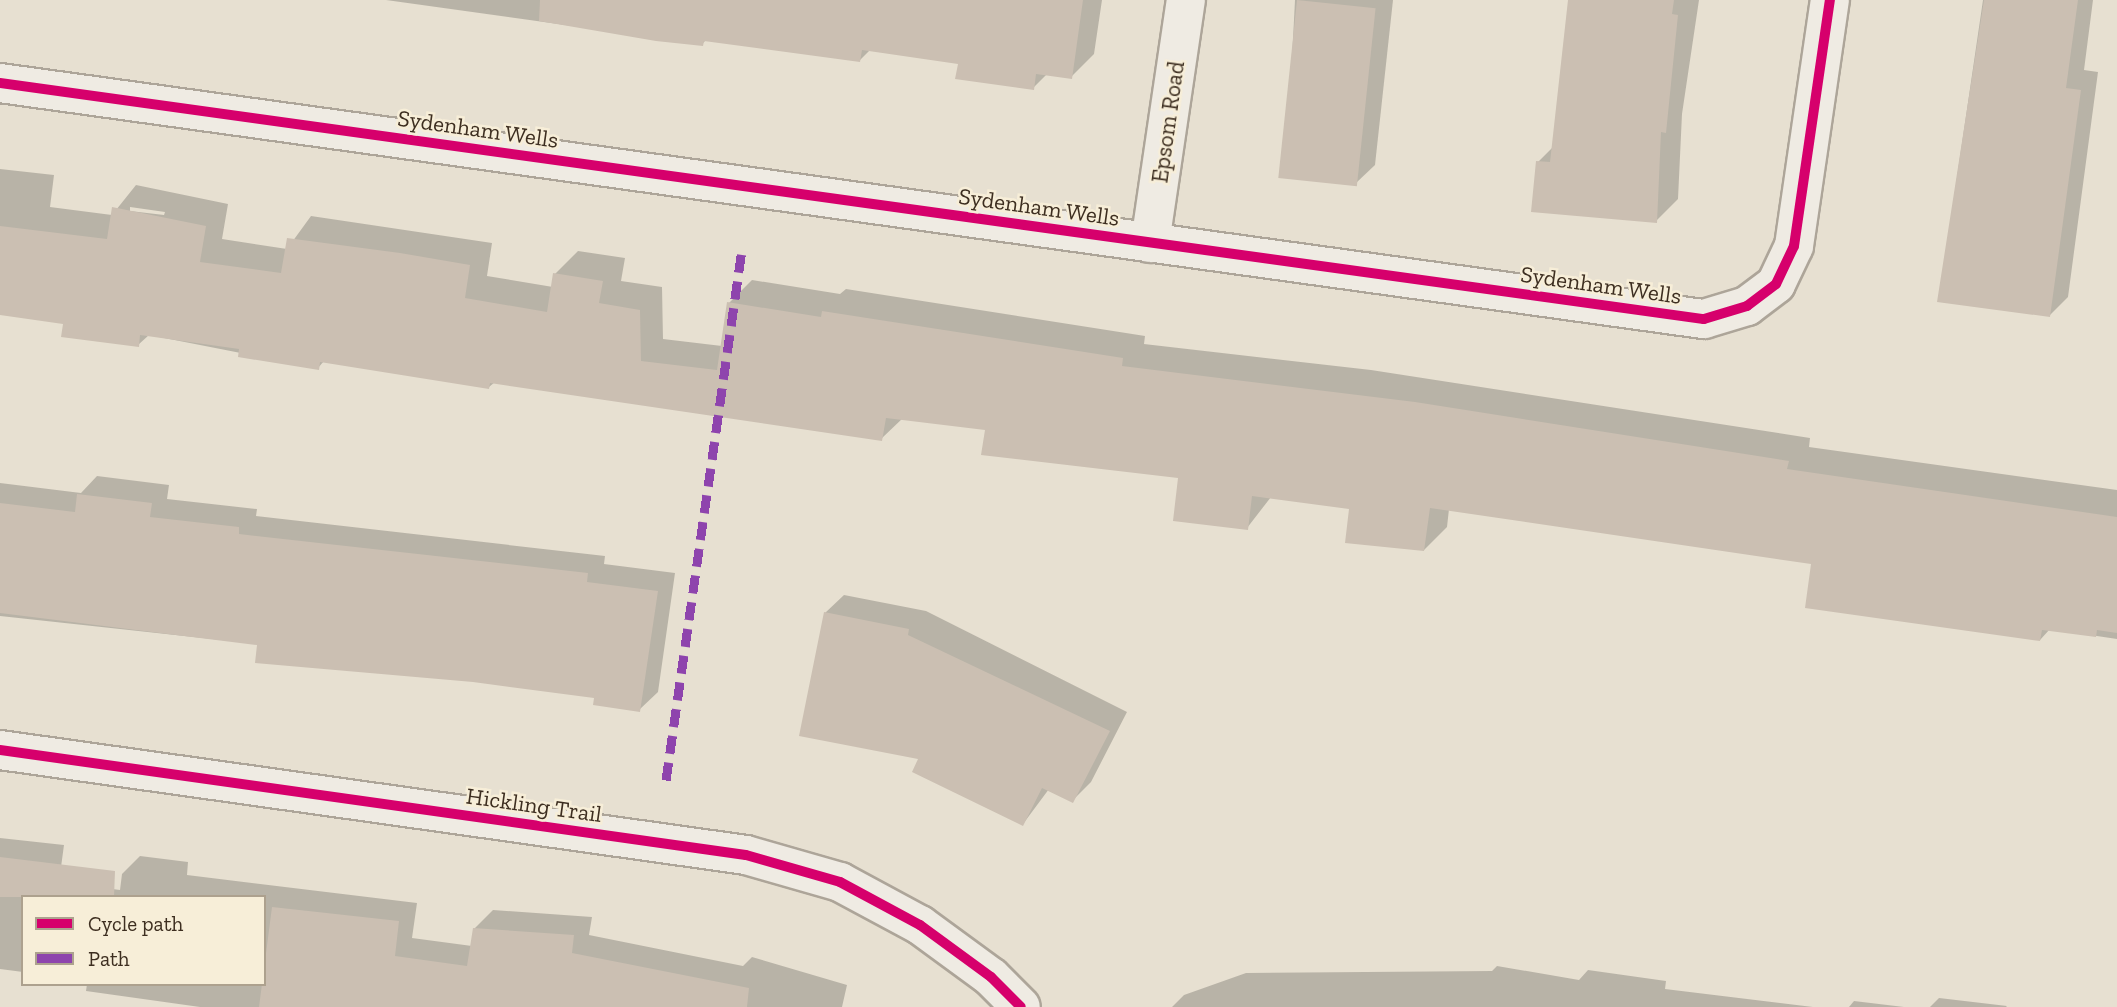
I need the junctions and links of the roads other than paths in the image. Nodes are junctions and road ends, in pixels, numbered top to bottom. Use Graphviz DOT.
graph roads {
  1 [pos="1186,0"];
  2 [pos="1830,0"];
  3 [pos="0,83"];
  4 [pos="1150,243"];
  5 [pos="0,750"];
  6 [pos="1021,1007"];
  1 -- 4 [label="street, Epsom Road"];
  2 -- 4 [label="street, Sydenham Wells"];
  3 -- 4 [label="street, Sydenham Wells"];
  5 -- 6 [label="street, Hickling Trail"];
}
